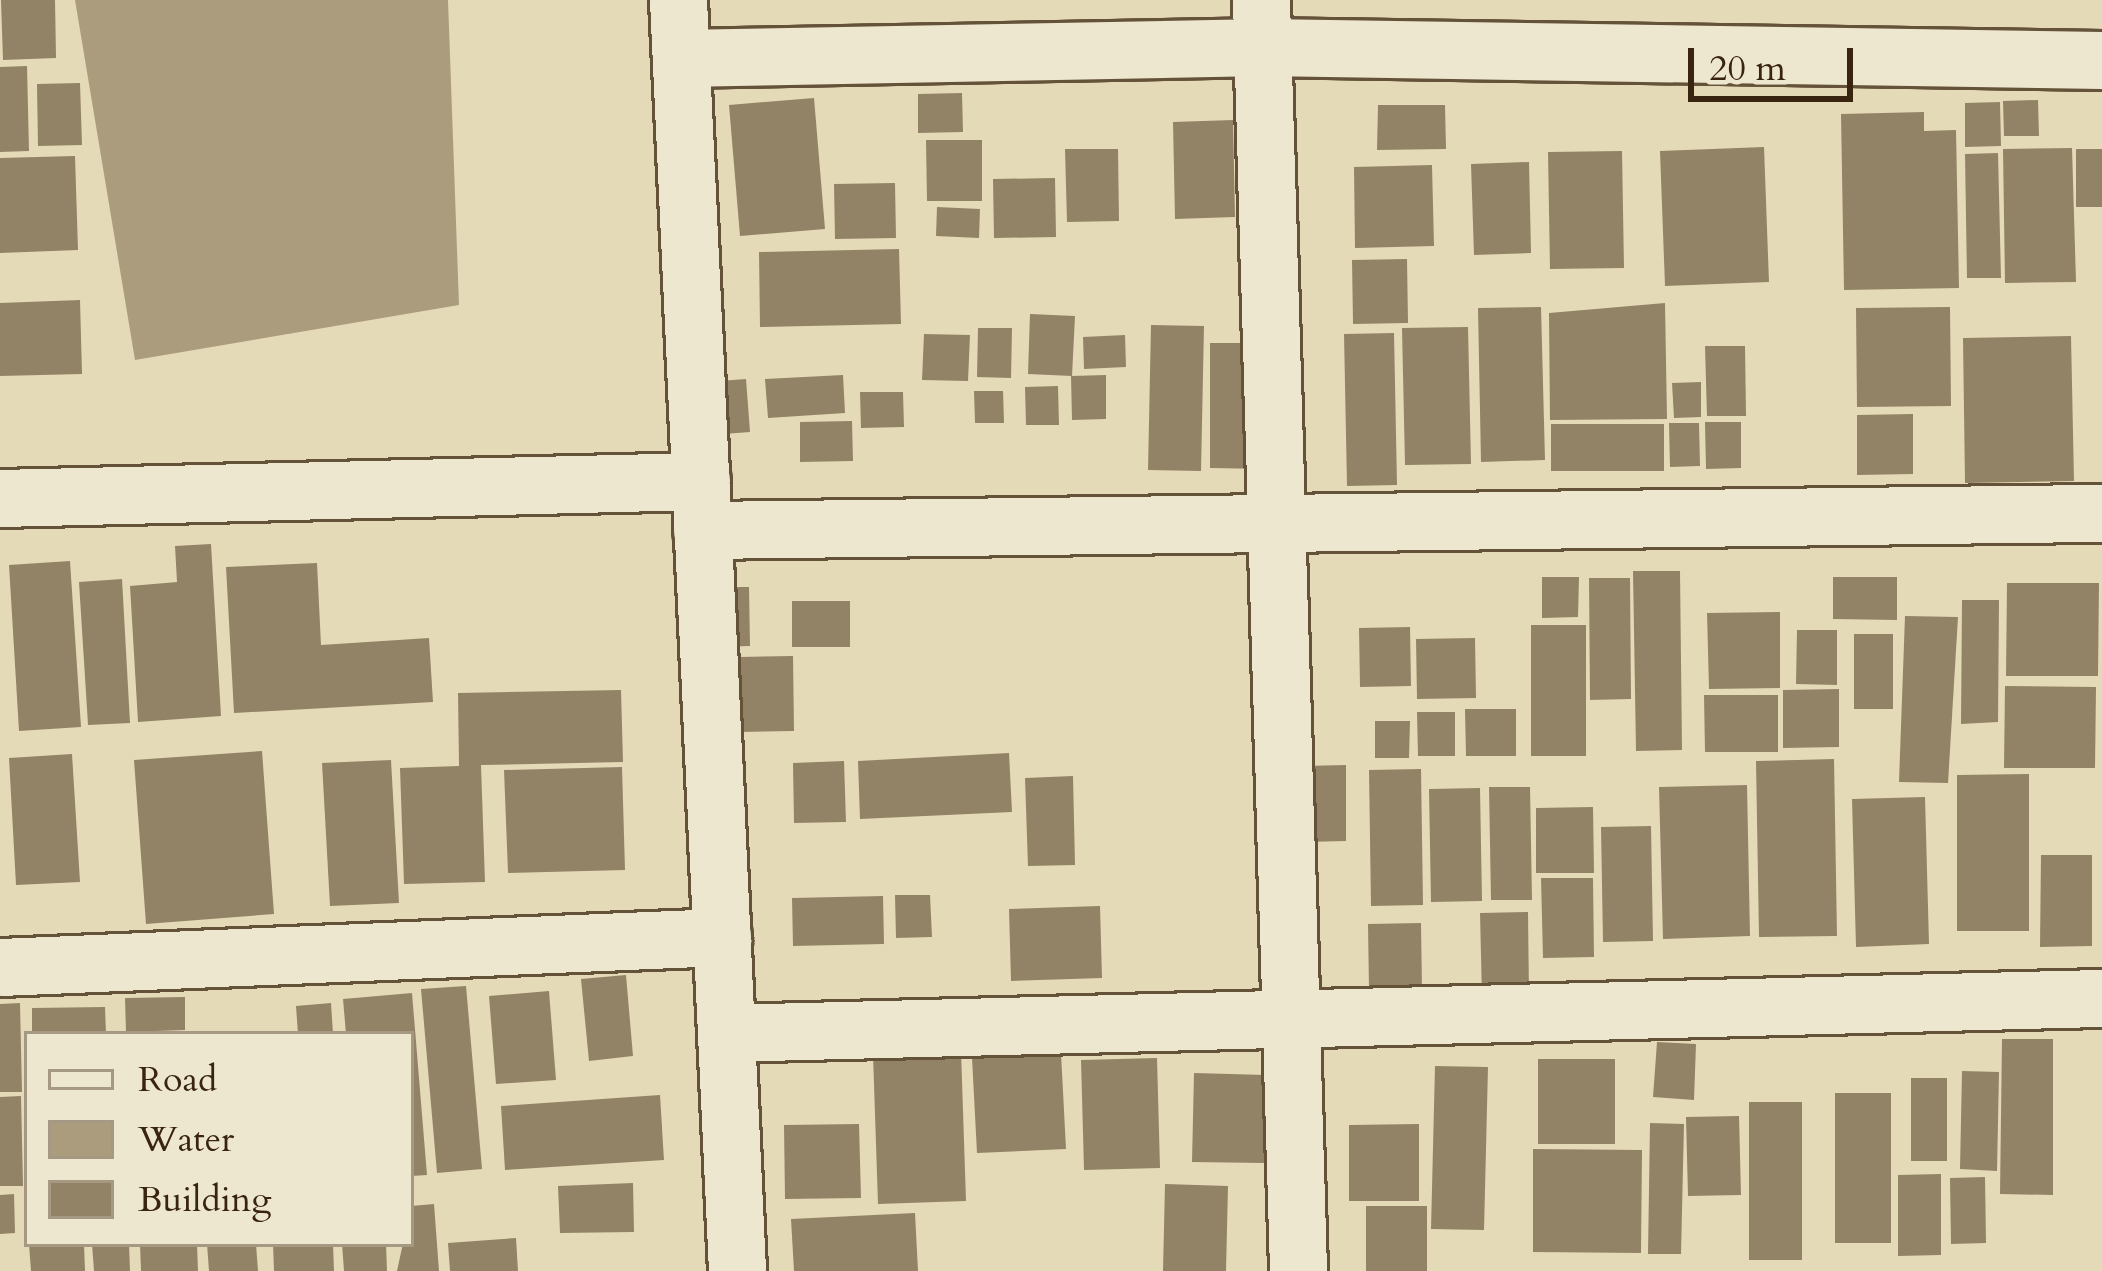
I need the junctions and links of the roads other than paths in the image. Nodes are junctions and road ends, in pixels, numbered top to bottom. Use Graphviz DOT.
graph roads {
  1 [pos="678,0"];
  2 [pos="1262,23"];
  3 [pos="681,58"];
  4 [pos="2102,60"];
  5 [pos="0,498"];
  6 [pos="702,506"];
  7 [pos="2102,513"];
  8 [pos="1274,525"];
  9 [pos="722,937"];
  10 [pos="0,967"];
  11 [pos="2102,998"];
  12 [pos="1286,1014"];
  13 [pos="726,1033"];
  14 [pos="737,1271"];
  15 [pos="1298,1271"];
  1 -- 3 [label="street"];
  2 -- 3 [label="street"];
  2 -- 4 [label="street"];
  2 -- 8 [label="street"];
  3 -- 6 [label="street"];
  5 -- 6 [label="street"];
  6 -- 8 [label="street"];
  6 -- 9 [label="street"];
  7 -- 8 [label="street"];
  8 -- 12 [label="street"];
  9 -- 10 [label="street"];
  9 -- 13 [label="street"];
  11 -- 12 [label="street"];
  12 -- 13 [label="street"];
  12 -- 15 [label="street"];
  13 -- 14 [label="street"];
}
